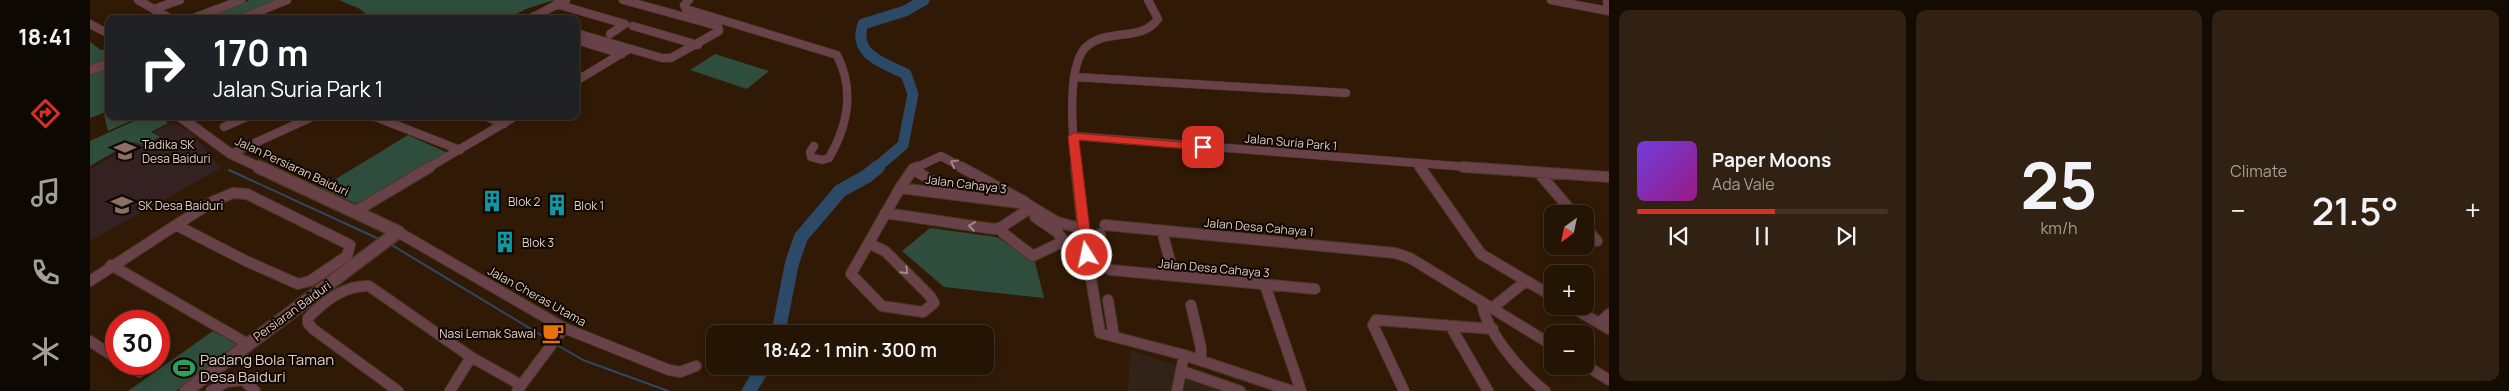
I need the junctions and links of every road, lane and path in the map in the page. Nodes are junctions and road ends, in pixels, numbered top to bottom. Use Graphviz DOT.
graph roads {
  1 [pos="138,0"];
  2 [pos="180,0"];
  3 [pos="241,0"];
  4 [pos="287,0"];
  5 [pos="566,0"];
  6 [pos="623,0"];
  7 [pos="1148,0"];
  8 [pos="1551,0"];
  9 [pos="1606,0"];
  10 [pos="687,2"];
  11 [pos="556,4"];
  12 [pos="154,9"];
  13 [pos="164,15"];
  14 [pos="202,15"];
  15 [pos="250,15"];
  16 [pos="536,15"];
  17 [pos="90,24"];
  18 [pos="633,26"];
  19 [pos="105,32"];
  20 [pos="580,34"];
  21 [pos="610,34"];
  22 [pos="580,41"];
  23 [pos="698,45"];
  24 [pos="629,49"];
  25 [pos="622,54"];
  26 [pos="105,65"];
  27 [pos="90,70"];
  28 [pos="580,74"];
  29 [pos="584,76"];
  30 [pos="580,78"];
  31 [pos="1074,78"];
  32 [pos="1346,94"];
  33 [pos="184,120"];
  34 [pos="240,120"];
  35 [pos="305,120"];
  36 [pos="383,120"];
  37 [pos="494,120"];
  38 [pos="510,120"];
  39 [pos="504,124"];
  40 [pos="224,127"];
  41 [pos="1074,136"];
  42 [pos="814,146"];
  43 [pos="460,150"];
  44 [pos="230,154"];
  45 [pos="1418,164"];
  46 [pos="913,169"];
  47 [pos="1538,172"];
  48 [pos="1609,177"];
  49 [pos="900,188"];
  50 [pos="956,195"];
  51 [pos="1566,205"];
  52 [pos="1029,206"];
  53 [pos="356,211"];
  54 [pos="885,213"];
  55 [pos="1035,217"];
  56 [pos="176,225"];
  57 [pos="1057,227"];
  58 [pos="1083,230"];
  59 [pos="1162,231"];
  60 [pos="398,232"];
  61 [pos="1003,233"];
  62 [pos="1594,237"];
  63 [pos="870,239"];
  64 [pos="1597,240"];
  65 [pos="111,265"];
  66 [pos="1111,270"];
  67 [pos="1174,276"];
  68 [pos="90,281"];
  69 [pos="1526,281"];
  70 [pos="1265,285"];
  71 [pos="1315,289"];
  72 [pos="1544,291"];
  73 [pos="1108,300"];
  74 [pos="1191,305"];
  75 [pos="1487,305"];
  76 [pos="1609,314"];
  77 [pos="1585,315"];
  78 [pos="1599,323"];
  79 [pos="1451,327"];
  80 [pos="564,328"];
  81 [pos="1493,329"];
  82 [pos="1609,329"];
  83 [pos="1114,337"];
  84 [pos="1544,340"];
  85 [pos="90,342"];
  86 [pos="248,344"];
  87 [pos="105,351"];
  88 [pos="1184,355"];
  89 [pos="471,357"];
  90 [pos="1201,360"];
  91 [pos="696,366"];
  92 [pos="1594,371"];
  93 [pos="1182,372"];
  94 [pos="1609,380"];
  95 [pos="519,388"];
  96 [pos="1540,390"];
  97 [pos="186,391"];
  98 [pos="210,391"];
  99 [pos="255,391"];
  100 [pos="398,391"];
  101 [pos="450,391"];
  102 [pos="1177,391"];
  103 [pos="1240,391"];
  104 [pos="1292,391"];
  105 [pos="1301,391"];
  106 [pos="1404,391"];
  107 [pos="1488,391"];
  1 -- 12 [label="street"];
  2 -- 12 [label="street"];
  3 -- 14 [label="street"];
  4 -- 15 [label="street"];
  5 -- 11 [label="street"];
  6 -- 23 [label="street"];
  7 -- 31 [label="street"];
  8 -- 9 [label="street"];
  10 -- 42 [label="street"];
  11 -- 16 [label="street"];
  11 -- 21 [label="street"];
  12 -- 13 [label="street"];
  17 -- 19 [label="street"];
  18 -- 23 [label="street"];
  20 -- 24 [label="street"];
  22 -- 25 [label="street"];
  23 -- 24 [label="street"];
  24 -- 25 [label="street"];
  25 -- 29 [label="street"];
  26 -- 27 [label="street"];
  28 -- 29 [label="street"];
  29 -- 30 [label="street"];
  31 -- 32 [label="street"];
  31 -- 41 [label="street"];
  33 -- 44 [label="street, Jalan Persiaran Baiduri"];
  34 -- 40 [label="street"];
  35 -- 44 [label="street"];
  36 -- 43 [label="street"];
  37 -- 39 [label="street"];
  38 -- 39 [label="street"];
  39 -- 43 [label="street"];
  41 -- 45 [label="street, Jalan Suria Park 1"];
  41 -- 58 [label="street"];
  43 -- 53 [label="street"];
  44 -- 53 [label="street, Jalan Persiaran Baiduri"];
  45 -- 47 [label="street, Jalan Suria Park 1"];
  45 -- 69 [label="street"];
  46 -- 49 [label="street"];
  46 -- 50 [label="street"];
  52 -- 46 [label="street, one-way"];
  47 -- 48 [label="street, Jalan Suria Park 1"];
  47 -- 51 [label="street"];
  49 -- 50 [label="street, Jalan Cahaya 3"];
  49 -- 54 [label="street"];
  50 -- 52 [label="street, Jalan Cahaya 3"];
  52 -- 54 [label="street, one-way"];
  52 -- 57 [label="street, Jalan Cahaya 3"];
  53 -- 60 [label="street, Jalan Persiaran Baiduri"];
  54 -- 63 [label="street"];
  55 -- 57 [label="street"];
  56 -- 56 [label="street"];
  56 -- 65 [label="street"];
  57 -- 58 [label="street, Jalan Cahaya 3"];
  57 -- 61 [label="street"];
  58 -- 83 [label="street"];
  59 -- 66 [label="street, Jalan Desa Cahaya 1"];
  59 -- 67 [label="street"];
  59 -- 75 [label="street, Jalan Desa Cahaya 1"];
  60 -- 80 [label="street, Jalan Cheras Utama"];
  60 -- 86 [label="street, Persiaran Baiduri"];
  62 -- 64 [label="street"];
  63 -- 63 [label="street, one-way"];
  65 -- 68 [label="street"];
  65 -- 86 [label="street"];
  66 -- 67 [label="street, Jalan Desa Cahaya 3"];
  67 -- 70 [label="street, Jalan Desa Cahaya 3"];
  69 -- 72 [label="street"];
  69 -- 75 [label="street"];
  70 -- 71 [label="street, Jalan Desa Cahaya 3"];
  70 -- 105 [label="street"];
  73 -- 83 [label="street"];
  74 -- 90 [label="street"];
  75 -- 81 [label="street"];
  75 -- 84 [label="street, Jalan Desa Cahaya 1"];
  76 -- 78 [label="street"];
  77 -- 78 [label="street"];
  78 -- 82 [label="street"];
  79 -- 81 [label="street"];
  79 -- 106 [label="street"];
  79 -- 107 [label="street"];
  80 -- 91 [label="street, Jalan Cheras Utama"];
  80 -- 95 [label="street"];
  81 -- 96 [label="street"];
  83 -- 88 [label="street"];
  85 -- 87 [label="street"];
  86 -- 97 [label="street, Persiaran Baiduri"];
  88 -- 90 [label="street"];
  88 -- 93 [label="street"];
  89 -- 95 [label="street"];
  89 -- 100 [label="street"];
  89 -- 101 [label="street"];
  90 -- 104 [label="street"];
  92 -- 94 [label="street"];
  93 -- 102 [label="street"];
  93 -- 103 [label="street"];
  98 -- 99 [label="street"];
}
